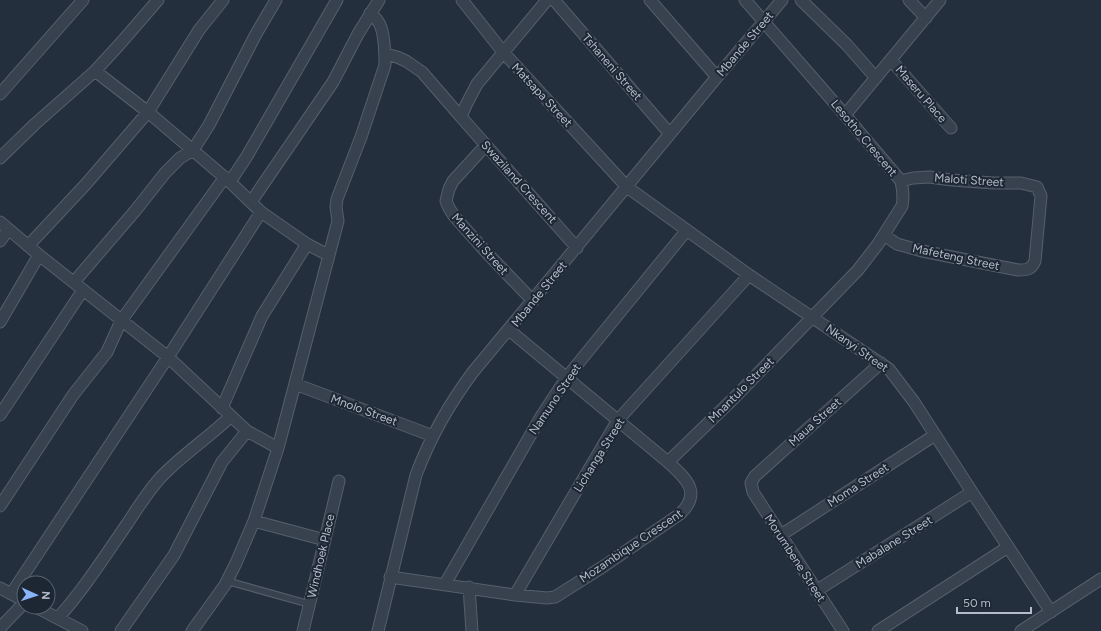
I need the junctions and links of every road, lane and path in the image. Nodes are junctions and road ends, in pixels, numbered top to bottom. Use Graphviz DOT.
graph roads {
  1 [pos="83,0"];
  2 [pos="158,0"];
  3 [pos="223,0"];
  4 [pos="276,0"];
  5 [pos="337,0"];
  6 [pos="379,0"];
  7 [pos="462,0"];
  8 [pos="546,0"];
  9 [pos="554,0"];
  10 [pos="650,0"];
  11 [pos="745,0"];
  12 [pos="782,0"];
  13 [pos="801,0"];
  14 [pos="909,0"];
  15 [pos="940,0"];
  16 [pos="370,13"];
  17 [pos="926,18"];
  18 [pos="764,22"];
  19 [pos="503,52"];
  20 [pos="385,54"];
  21 [pos="891,60"];
  22 [pos="95,71"];
  23 [pos="717,77"];
  24 [pos="876,78"];
  25 [pos="0,94"];
  26 [pos="148,112"];
  27 [pos="845,115"];
  28 [pos="462,117"];
  29 [pos="951,128"];
  30 [pos="670,134"];
  31 [pos="486,145"];
  32 [pos="193,150"];
  33 [pos="0,158"];
  34 [pos="227,180"];
  35 [pos="901,181"];
  36 [pos="627,187"];
  37 [pos="250,202"];
  38 [pos="261,212"];
  39 [pos="4,226"];
  40 [pos="687,230"];
  41 [pos="884,235"];
  42 [pos="0,241"];
  43 [pos="307,244"];
  44 [pos="28,246"];
  45 [pos="577,248"];
  46 [pos="38,255"];
  47 [pos="328,255"];
  48 [pos="1030,269"];
  49 [pos="750,275"];
  50 [pos="74,282"];
  51 [pos="83,290"];
  52 [pos="534,300"];
  53 [pos="813,317"];
  54 [pos="121,321"];
  55 [pos="0,322"];
  56 [pos="509,330"];
  57 [pos="168,357"];
  58 [pos="881,363"];
  59 [pos="567,377"];
  60 [pos="295,384"];
  61 [pos="222,408"];
  62 [pos="0,415"];
  63 [pos="230,417"];
  64 [pos="618,420"];
  65 [pos="247,431"];
  66 [pos="433,436"];
  67 [pos="935,436"];
  68 [pos="278,448"];
  69 [pos="668,462"];
  70 [pos="339,481"];
  71 [pos="751,483"];
  72 [pos="972,492"];
  73 [pos="0,506"];
  74 [pos="254,521"];
  75 [pos="781,536"];
  76 [pos="325,540"];
  77 [pos="1008,547"];
  78 [pos="390,577"];
  79 [pos="1101,579"];
  80 [pos="227,580"];
  81 [pos="445,584"];
  82 [pos="469,587"];
  83 [pos="0,588"];
  84 [pos="816,591"];
  85 [pos="11,594"];
  86 [pos="515,595"];
  87 [pos="16,597"];
  88 [pos="309,604"];
  89 [pos="16,611"];
  90 [pos="1051,612"];
  91 [pos="52,615"];
  92 [pos="58,618"];
  93 [pos="0,628"];
  94 [pos="79,631"];
  95 [pos="121,631"];
  96 [pos="192,631"];
  97 [pos="303,631"];
  98 [pos="378,631"];
  99 [pos="472,631"];
  100 [pos="843,631"];
  101 [pos="878,631"];
  102 [pos="1021,631"];
  1 -- 25 [label="street"];
  2 -- 22 [label="street"];
  3 -- 26 [label="street"];
  4 -- 32 [label="street"];
  5 -- 34 [label="street"];
  6 -- 16 [label="street"];
  7 -- 19 [label="street, Matsapa Street"];
  8 -- 19 [label="street"];
  9 -- 30 [label="street, Tshaneni Street"];
  10 -- 23 [label="street"];
  11 -- 18 [label="street, Lesotho Crescent"];
  12 -- 18 [label="street, Mbande Street"];
  13 -- 24 [label="street"];
  14 -- 17 [label="street"];
  15 -- 17 [label="street, Maseru Place"];
  16 -- 20 [label="street"];
  16 -- 37 [label="street"];
  17 -- 21 [label="street, Maseru Place"];
  18 -- 23 [label="street, Mbande Street"];
  18 -- 27 [label="street, Lesotho Crescent"];
  19 -- 28 [label="street"];
  19 -- 36 [label="street, Matsapa Street"];
  20 -- 28 [label="street, Swaziland Crescent"];
  20 -- 47 [label="street"];
  21 -- 24 [label="street, Maseru Place"];
  21 -- 29 [label="street, Maseru Place"];
  22 -- 26 [label="street"];
  22 -- 33 [label="street"];
  23 -- 30 [label="street, Mbande Street"];
  24 -- 27 [label="street, Maseru Place"];
  26 -- 32 [label="street"];
  26 -- 44 [label="street"];
  27 -- 35 [label="street, Lesotho Crescent"];
  28 -- 31 [label="street, Swaziland Crescent"];
  30 -- 36 [label="street, Mbande Street"];
  31 -- 45 [label="street, Swaziland Crescent"];
  31 -- 52 [label="street, Manzini Street"];
  32 -- 34 [label="street"];
  32 -- 50 [label="street"];
  34 -- 37 [label="street"];
  34 -- 54 [label="street"];
  35 -- 41 [label="street, Lesotho Crescent"];
  35 -- 48 [label="street, Maloti Street"];
  36 -- 40 [label="street, Nkanyi Street"];
  36 -- 45 [label="street, Mbande Street"];
  37 -- 38 [label="street"];
  38 -- 43 [label="street"];
  38 -- 57 [label="street"];
  39 -- 42 [label="street"];
  39 -- 44 [label="street"];
  40 -- 49 [label="street, Nkanyi Street"];
  40 -- 59 [label="street, Namuno Street"];
  41 -- 48 [label="street, Mafeteng Street"];
  41 -- 53 [label="street, Lesotho Crescent"];
  43 -- 47 [label="street"];
  43 -- 61 [label="street"];
  44 -- 46 [label="street"];
  45 -- 52 [label="street, Mbande Street"];
  46 -- 50 [label="street"];
  46 -- 55 [label="street"];
  47 -- 60 [label="street"];
  49 -- 53 [label="street, Nkanyi Street"];
  49 -- 64 [label="street, Lichanga Street"];
  50 -- 51 [label="street"];
  51 -- 54 [label="street"];
  51 -- 62 [label="street"];
  52 -- 56 [label="street, Mbande Street"];
  53 -- 58 [label="street, Nkanyi Street"];
  53 -- 69 [label="street, Mnantulo Street"];
  54 -- 57 [label="street"];
  54 -- 73 [label="street"];
  56 -- 59 [label="street, Mozambique Crescent"];
  56 -- 66 [label="street, Mbande Street"];
  57 -- 61 [label="street"];
  57 -- 85 [label="street"];
  58 -- 67 [label="street, Nkanyi Street"];
  58 -- 71 [label="street, Maua Street"];
  59 -- 64 [label="street, Mozambique Crescent"];
  59 -- 81 [label="street, Namuno Street"];
  60 -- 66 [label="street, Mnolo Street"];
  60 -- 68 [label="street"];
  61 -- 63 [label="street"];
  63 -- 65 [label="street"];
  63 -- 92 [label="street"];
  64 -- 69 [label="street, Mozambique Crescent"];
  64 -- 86 [label="street, Lichanga Street"];
  65 -- 68 [label="street"];
  65 -- 95 [label="street"];
  66 -- 78 [label="street, Mbande Street"];
  67 -- 72 [label="street, Nkanyi Street"];
  67 -- 75 [label="street, Moma Street"];
  68 -- 74 [label="street"];
  69 -- 86 [label="street, Mozambique Crescent"];
  70 -- 76 [label="street, Windhoek Place"];
  71 -- 75 [label="street, Morumbene Street"];
  72 -- 77 [label="street, Nkanyi Street"];
  72 -- 84 [label="street, Mabalane Street"];
  74 -- 76 [label="street"];
  74 -- 80 [label="street"];
  75 -- 84 [label="street, Morumbene Street"];
  76 -- 88 [label="street, Windhoek Place"];
  77 -- 90 [label="street, Nkanyi Street"];
  77 -- 101 [label="street"];
  78 -- 81 [label="street, Mozambique Crescent"];
  78 -- 98 [label="street, Mbande Street"];
  79 -- 90 [label="street"];
  80 -- 88 [label="lane"];
  80 -- 96 [label="street"];
  81 -- 82 [label="street, Mozambique Crescent"];
  82 -- 86 [label="street, Mozambique Crescent"];
  82 -- 99 [label="street"];
  83 -- 85 [label="street"];
  84 -- 100 [label="street, Morumbene Street"];
  85 -- 87 [label="street"];
  88 -- 97 [label="street, Windhoek Place"];
  89 -- 93 [label="street"];
  90 -- 102 [label="street"];
  91 -- 92 [label="street"];
  92 -- 94 [label="street"];
}
